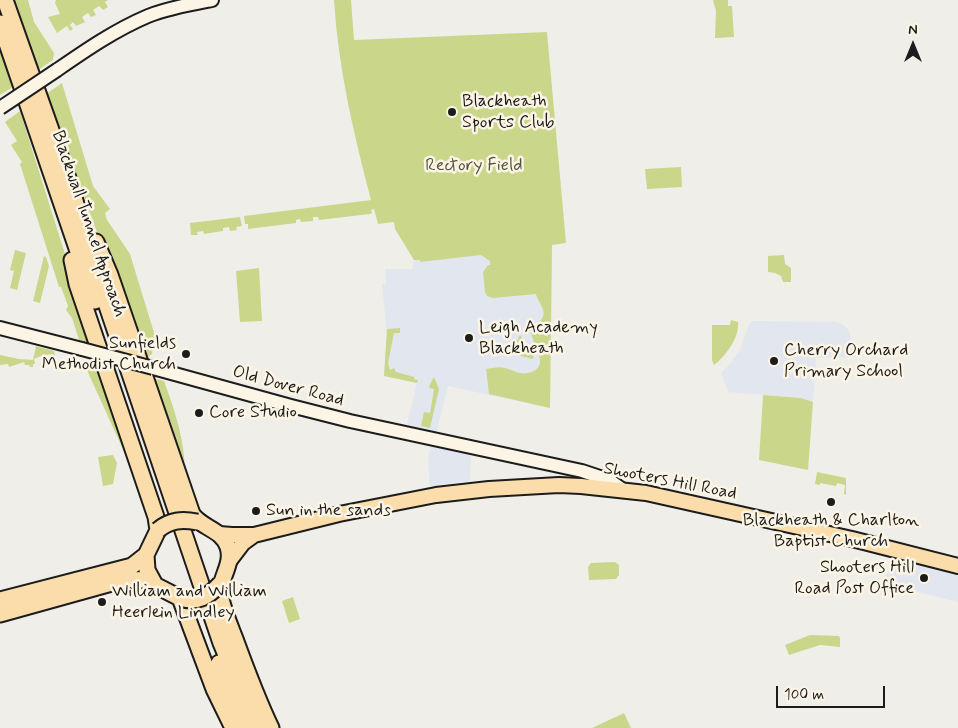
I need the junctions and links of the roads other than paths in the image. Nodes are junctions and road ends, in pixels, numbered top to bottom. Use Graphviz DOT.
graph roads {
  1 [pos="5,0"];
  2 [pos="212,0"];
  3 [pos="0,23"];
  4 [pos="0,108"];
  5 [pos="62,183"];
  6 [pos="0,328"];
  7 [pos="147,440"];
  8 [pos="573,470"];
  9 [pos="577,486"];
  10 [pos="623,490"];
  11 [pos="197,522"];
  12 [pos="158,530"];
  13 [pos="219,534"];
  14 [pos="254,535"];
  15 [pos="146,555"];
  16 [pos="230,560"];
  17 [pos="958,566"];
  18 [pos="124,574"];
  19 [pos="154,583"];
  20 [pos="220,584"];
  21 [pos="180,598"];
  22 [pos="0,600"];
  23 [pos="0,614"];
  24 [pos="240,726"];
  25 [pos="256,728"];
  26 [pos="271,728"];
  1 -- 5 [label="highway, Blackwall Tunnel Approach"];
  2 -- 4 [label="main road, bridge"];
  3 -- 5 [label="highway, Blackwall Tunnel Approach"];
  5 -- 7 [label="highway"];
  5 -- 11 [label="highway"];
  5 -- 12 [label="highway"];
  6 -- 8 [label="main road, Old Dover Road, bridge"];
  7 -- 24 [label="highway"];
  7 -- 25 [label="highway"];
  8 -- 9 [label="main road"];
  8 -- 10 [label="main road, Old Dover Road"];
  9 -- 10 [label="main road, Shooters Hill Road"];
  9 -- 14 [label="main road, Shooters Hill Road"];
  10 -- 17 [label="main road, Shooters Hill Road"];
  11 -- 12 [label="highway, bridge"];
  11 -- 13 [label="highway"];
  12 -- 15 [label="highway"];
  13 -- 14 [label="main road, Shooters Hill Road"];
  13 -- 16 [label="highway"];
  14 -- 16 [label="main road, Shooters Hill Road"];
  15 -- 18 [label="highway"];
  15 -- 19 [label="highway"];
  16 -- 20 [label="highway"];
  18 -- 19 [label="highway"];
  18 -- 22 [label="highway"];
  18 -- 23 [label="highway"];
  19 -- 21 [label="highway"];
  20 -- 21 [label="highway, bridge"];
  20 -- 26 [label="highway"];
  21 -- 24 [label="highway"];
}
